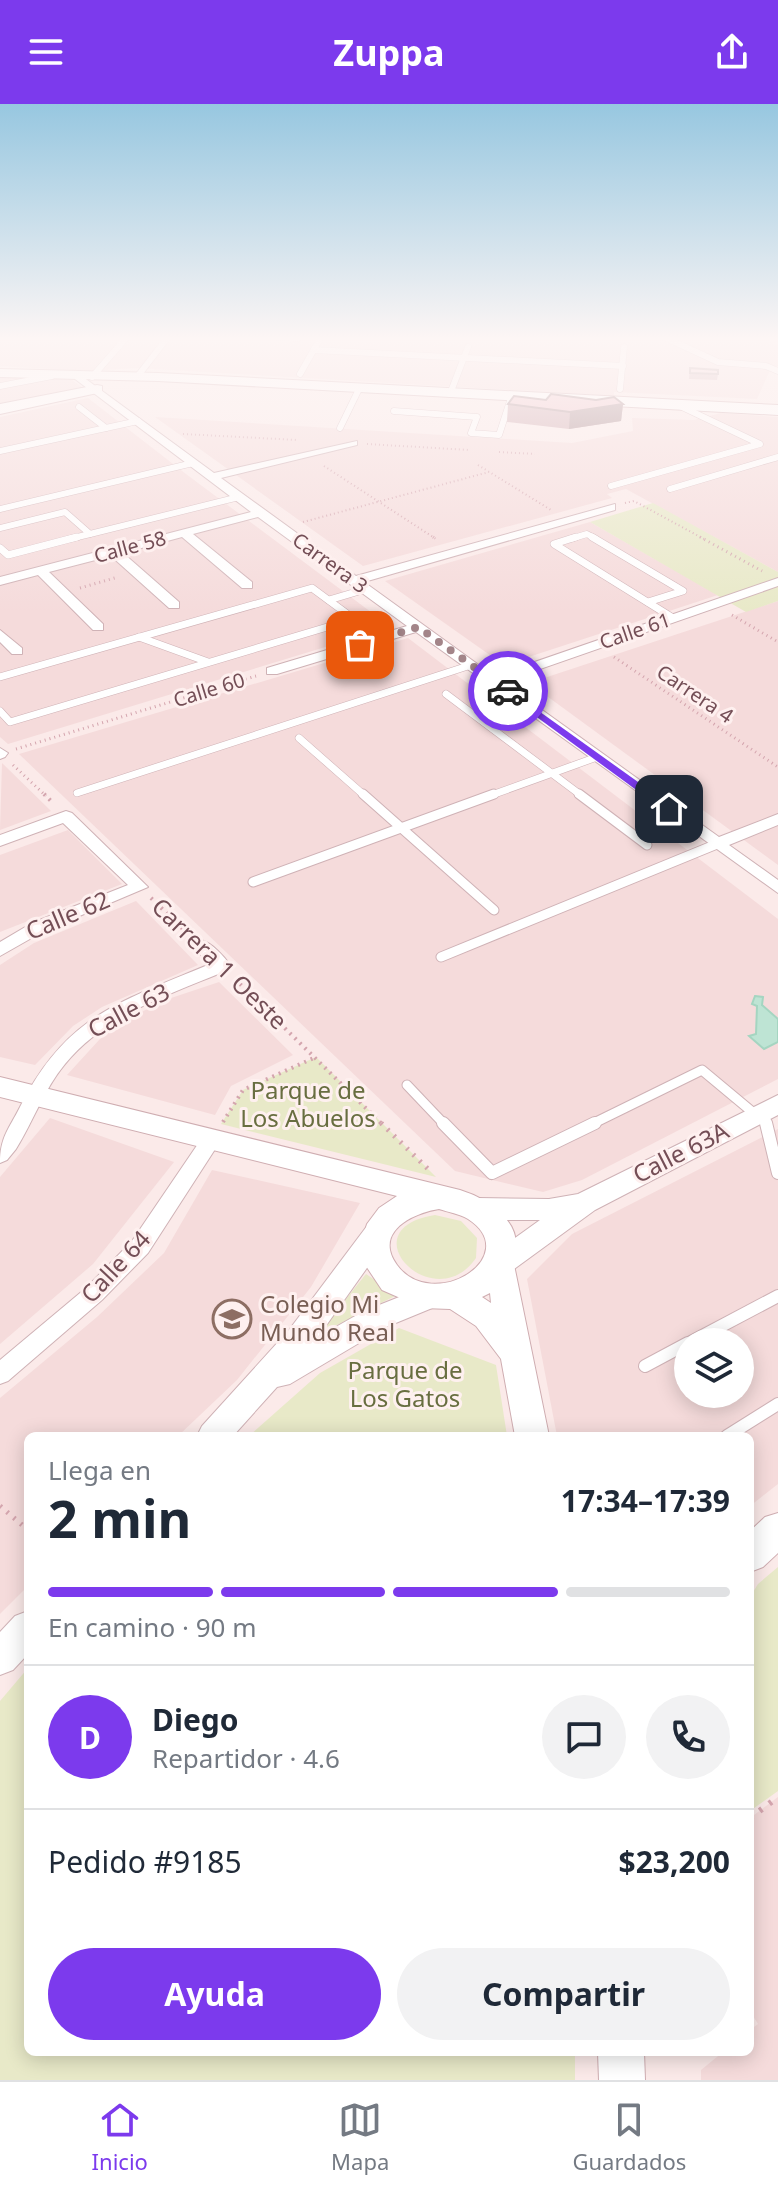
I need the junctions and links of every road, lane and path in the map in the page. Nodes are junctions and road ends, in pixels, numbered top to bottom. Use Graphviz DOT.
graph roads {
  1 [pos="100,429"];
  2 [pos="149,429"];
  3 [pos="472,429"];
  4 [pos="501,429"];
  5 [pos="729,429"];
  6 [pos="353,443"];
  7 [pos="0,451"];
  8 [pos="778,457"];
  9 [pos="193,463"];
  10 [pos="321,464"];
  11 [pos="478,465"];
  12 [pos="489,472"];
  13 [pos="212,477"];
  14 [pos="611,486"];
  15 [pos="670,489"];
  16 [pos="239,497"];
  17 [pos="379,502"];
  18 [pos="611,507"];
  19 [pos="0,509"];
  20 [pos="553,511"];
  21 [pos="260,513"];
  22 [pos="0,528"];
  23 [pos="282,528"];
  24 [pos="184,533"];
  25 [pos="90,534"];
  26 [pos="442,543"];
  27 [pos="0,548"];
  28 [pos="113,551"];
  29 [pos="40,570"];
  30 [pos="137,572"];
  31 [pos="765,572"];
  32 [pos="0,581"];
  33 [pos="778,582"];
  34 [pos="247,585"];
  35 [pos="360,585"];
  36 [pos="63,592"];
  37 [pos="329,600"];
  38 [pos="648,602"];
  39 [pos="714,604"];
  40 [pos="174,605"];
  41 [pos="673,618"];
  42 [pos="98,627"];
  43 [pos="418,627"];
  44 [pos="0,634"];
  45 [pos="139,637"];
  46 [pos="778,642"];
  47 [pos="596,645"];
  48 [pos="17,651"];
  49 [pos="208,662"];
  50 [pos="471,665"];
  51 [pos="272,671"];
  52 [pos="0,677"];
  53 [pos="493,681"];
  54 [pos="446,694"];
  55 [pos="0,711"];
  56 [pos="299,738"];
  57 [pos="0,753"];
  58 [pos="597,757"];
  59 [pos="778,767"];
  60 [pos="552,773"];
  61 [pos="77,793"];
  62 [pos="66,816"];
  63 [pos="778,819"];
  64 [pos="402,828"];
  65 [pos="0,841"];
  66 [pos="717,844"];
  67 [pos="647,845"];
  68 [pos="253,882"];
  69 [pos="139,887"];
  70 [pos="778,888"];
  71 [pos="494,910"];
  72 [pos="201,946"];
  73 [pos="0,950"];
  74 [pos="441,957"];
  75 [pos="222,966"];
  76 [pos="316,1057"];
  77 [pos="407,1085"];
  78 [pos="0,1087"];
  79 [pos="38,1096"];
  80 [pos="766,1110"];
  81 [pos="216,1132"];
  82 [pos="0,1155"];
  83 [pos="778,1173"];
  84 [pos="436,1177"];
  85 [pos="367,1178"];
  86 [pos="585,1203"];
  87 [pos="469,1205"];
  88 [pos="381,1227"];
  89 [pos="500,1264"];
  90 [pos="443,1295"];
  91 [pos="778,1296"];
  92 [pos="717,1328"];
  93 [pos="674,1351"];
  94 [pos="518,1358"];
  95 [pos="645,1366"];
  96 [pos="0,1374"];
  97 [pos="259,1389"];
  98 [pos="778,1404"];
  99 [pos="217,1432"];
  100 [pos="531,1432"];
  101 [pos="733,1432"];
  102 [pos="0,1506"];
  103 [pos="24,1527"];
  104 [pos="778,1529"];
  105 [pos="754,1551"];
  106 [pos="24,1632"];
  107 [pos="0,1658"];
  108 [pos="778,1797"];
  109 [pos="754,1815"];
  110 [pos="621,2056"];
  111 [pos="622,2080"];
  1 -- 7 [label="lane"];
  2 -- 9 [label="street, Carrera 3"];
  3 -- 4 [label="lane"];
  5 -- 14 [label="lane"];
  6 -- 13 [label="street"];
  8 -- 15 [label="lane"];
  9 -- 13 [label="street, Carrera 3"];
  9 -- 19 [label="lane"];
  10 -- 17 [label="path"];
  11 -- 12 [label="path"];
  12 -- 17 [label="path"];
  12 -- 20 [label="path"];
  13 -- 16 [label="street, Carrera 3"];
  16 -- 21 [label="street, Carrera 3"];
  16 -- 25 [label="lane"];
  17 -- 23 [label="path"];
  17 -- 26 [label="path"];
  18 -- 31 [label="path"];
  18 -- 35 [label="street"];
  21 -- 23 [label="street, Carrera 3"];
  21 -- 24 [label="street, Calle 58"];
  22 -- 25 [label="lane"];
  23 -- 35 [label="street, Carrera 3"];
  24 -- 28 [label="street, Calle 58"];
  24 -- 34 [label="street"];
  25 -- 27 [label="lane"];
  28 -- 29 [label="street, Calle 58"];
  28 -- 30 [label="street"];
  29 -- 32 [label="street, Calle 58"];
  29 -- 36 [label="street"];
  30 -- 36 [label="path"];
  30 -- 40 [label="street"];
  33 -- 39 [label="street, Calle 61"];
  35 -- 37 [label="lane"];
  35 -- 43 [label="street, Carrera 3"];
  36 -- 42 [label="street"];
  37 -- 45 [label="lane"];
  37 -- 49 [label="lane"];
  38 -- 38 [label="lane"];
  38 -- 41 [label="lane"];
  39 -- 41 [label="street, Calle 61"];
  39 -- 46 [label="path"];
  41 -- 47 [label="street, Calle 61"];
  43 -- 50 [label="street, Carrera 3"];
  43 -- 51 [label="street, Calle 60"];
  44 -- 48 [label="street"];
  45 -- 49 [label="lane"];
  45 -- 52 [label="lane"];
  47 -- 53 [label="street, Calle 61"];
  47 -- 59 [label="path, Carrera 4"];
  49 -- 55 [label="lane"];
  50 -- 53 [label="street, Carrera 3"];
  50 -- 61 [label="lane"];
  51 -- 57 [label="path, Calle 60"];
  53 -- 58 [label="street, Carrera 3"];
  54 -- 60 [label="lane"];
  56 -- 64 [label="lane"];
  57 -- 62 [label="path"];
  58 -- 60 [label="lane"];
  58 -- 66 [label="street, Carrera 3"];
  60 -- 64 [label="lane"];
  60 -- 67 [label="lane"];
  62 -- 65 [label="street"];
  62 -- 69 [label="street, Carrera 1 Oeste"];
  63 -- 66 [label="street"];
  64 -- 68 [label="lane"];
  64 -- 71 [label="lane"];
  66 -- 70 [label="street, Carrera 3"];
  66 -- 74 [label="lane"];
  69 -- 72 [label="path, Carrera 1 Oeste"];
  69 -- 73 [label="street, Calle 62"];
  72 -- 75 [label="street, Carrera 1 Oeste"];
  75 -- 76 [label="path, Carrera 1 Oeste"];
  75 -- 79 [label="street, Calle 63"];
  76 -- 81 [label="path"];
  76 -- 84 [label="path, Carrera 1 Oeste"];
  77 -- 80 [label="lane"];
  78 -- 79 [label="main road"];
  79 -- 81 [label="main road"];
  79 -- 82 [label="street, Calle 63"];
  80 -- 83 [label="lane"];
  80 -- 86 [label="street, Calle 63A"];
  81 -- 85 [label="main road"];
  81 -- 96 [label="street, Calle 64"];
  85 -- 87 [label="main road"];
  85 -- 88 [label="main road"];
  86 -- 87 [label="street, Calle 63A"];
  86 -- 89 [label="street, Calle 63A"];
  87 -- 88 [label="main road"];
  87 -- 89 [label="main road"];
  88 -- 90 [label="main road"];
  88 -- 97 [label="street"];
  89 -- 90 [label="main road"];
  89 -- 94 [label="main road"];
  90 -- 94 [label="main road"];
  90 -- 97 [label="street"];
  91 -- 92 [label="lane"];
  93 -- 95 [label="lane"];
  94 -- 100 [label="main road"];
  97 -- 99 [label="street"];
  98 -- 101 [label="lane"];
  102 -- 103 [label="path"];
  104 -- 105 [label="main road"];
  106 -- 107 [label="street"];
  108 -- 109 [label="path"];
  110 -- 111 [label="main road"];
}
